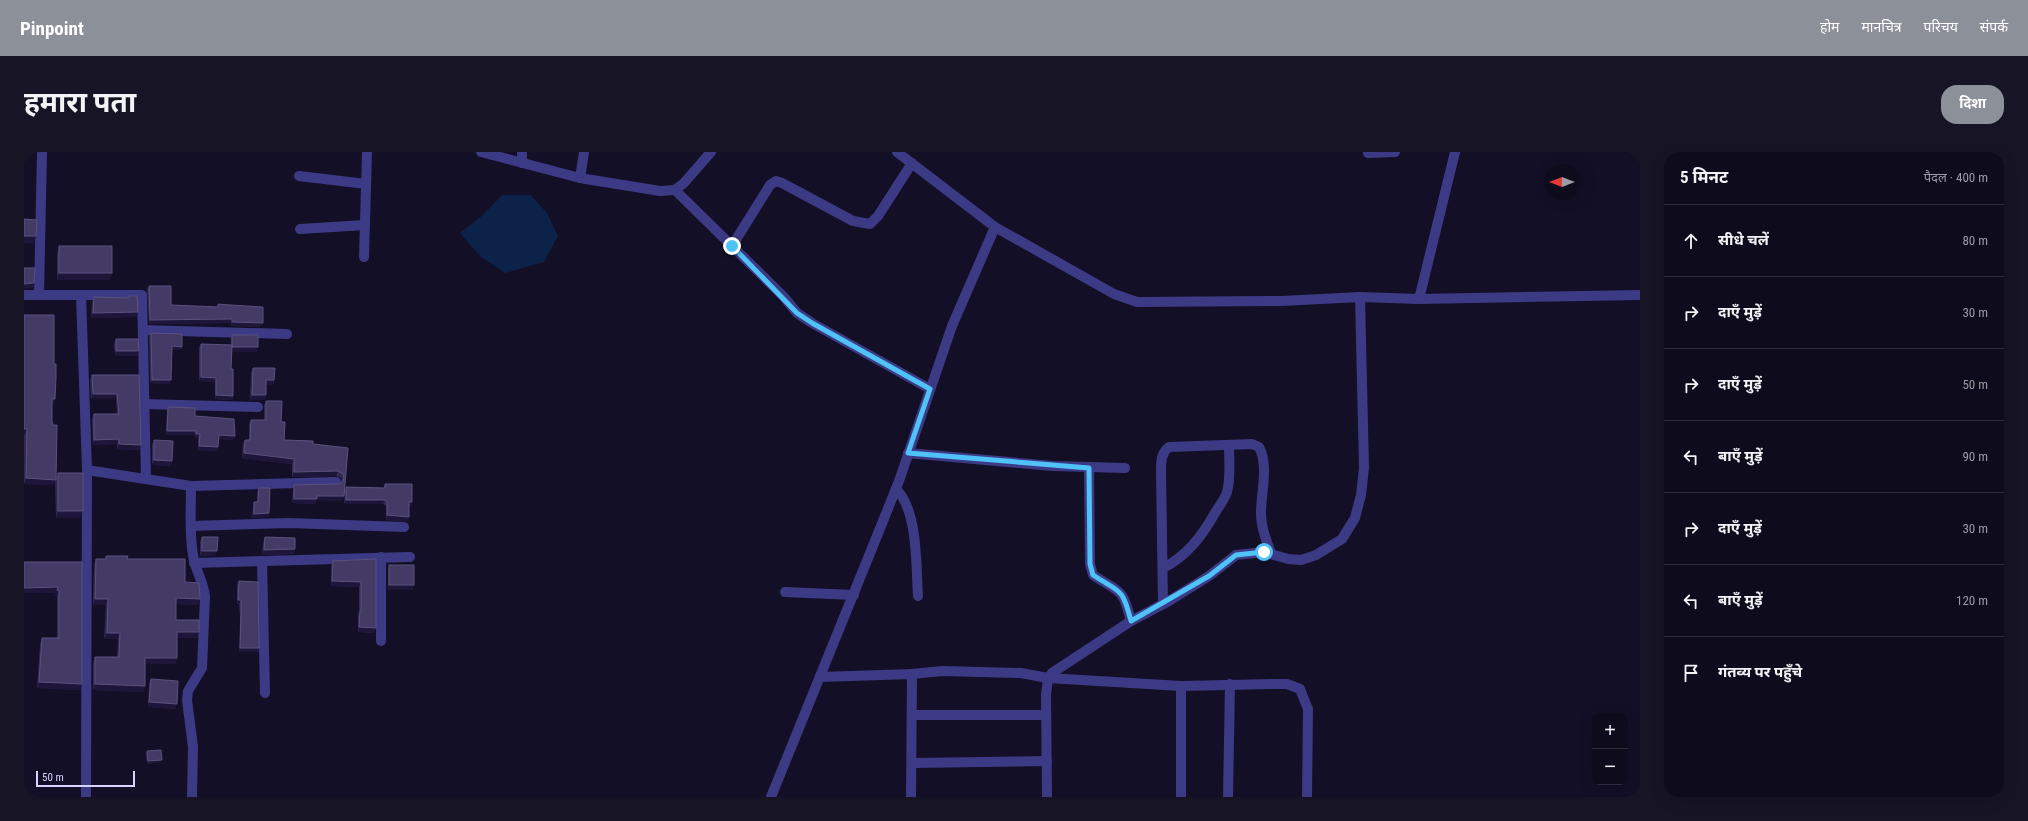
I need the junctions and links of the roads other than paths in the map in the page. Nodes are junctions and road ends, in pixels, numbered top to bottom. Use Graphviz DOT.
graph roads {
  1 [pos="42,152"];
  2 [pos="367,152"];
  3 [pos="481,152"];
  4 [pos="522,152"];
  5 [pos="584,152"];
  6 [pos="711,152"];
  7 [pos="897,152"];
  8 [pos="1395,152"];
  9 [pos="1455,152"];
  10 [pos="1368,153"];
  11 [pos="522,162"];
  12 [pos="912,163"];
  13 [pos="299,176"];
  14 [pos="580,178"];
  15 [pos="366,184"];
  16 [pos="675,190"];
  17 [pos="365,225"];
  18 [pos="995,227"];
  19 [pos="300,228"];
  20 [pos="732,246"];
  21 [pos="364,257"];
  22 [pos="24,295"];
  23 [pos="39,295"];
  24 [pos="81,295"];
  25 [pos="1640,295"];
  26 [pos="1360,297"];
  27 [pos="1419,299"];
  28 [pos="143,330"];
  29 [pos="286,334"];
  30 [pos="930,389"];
  31 [pos="144,404"];
  32 [pos="258,407"];
  33 [pos="1229,445"];
  34 [pos="908,453"];
  35 [pos="1089,468"];
  36 [pos="1125,468"];
  37 [pos="87,470"];
  38 [pos="146,479"];
  39 [pos="336,482"];
  40 [pos="191,486"];
  41 [pos="896,489"];
  42 [pos="191,526"];
  43 [pos="404,526"];
  44 [pos="1271,553"];
  45 [pos="410,557"];
  46 [pos="380,558"];
  47 [pos="262,561"];
  48 [pos="194,563"];
  49 [pos="1162,568"];
  50 [pos="785,592"];
  51 [pos="854,595"];
  52 [pos="918,596"];
  53 [pos="1163,604"];
  54 [pos="1131,621"];
  55 [pos="381,641"];
  56 [pos="912,674"];
  57 [pos="820,677"];
  58 [pos="1048,678"];
  59 [pos="1230,684"];
  60 [pos="1182,686"];
  61 [pos="265,693"];
  62 [pos="912,715"];
  63 [pos="1045,715"];
  64 [pos="1047,761"];
  65 [pos="912,763"];
  66 [pos="86,797"];
  67 [pos="192,797"];
  68 [pos="771,797"];
  69 [pos="911,797"];
  70 [pos="1048,797"];
  71 [pos="1181,797"];
  72 [pos="1228,797"];
  73 [pos="1307,797"];
  1 -- 23 [label="street"];
  2 -- 15 [label="street"];
  3 -- 11 [label="street"];
  4 -- 11 [label="street"];
  5 -- 14 [label="street"];
  6 -- 16 [label="street"];
  7 -- 12 [label="street"];
  8 -- 10 [label="street"];
  9 -- 27 [label="street"];
  11 -- 14 [label="street"];
  12 -- 18 [label="street"];
  12 -- 20 [label="street"];
  13 -- 15 [label="street"];
  14 -- 16 [label="street"];
  15 -- 17 [label="street"];
  16 -- 20 [label="street"];
  17 -- 19 [label="street"];
  17 -- 21 [label="street"];
  18 -- 26 [label="street"];
  18 -- 30 [label="street"];
  20 -- 30 [label="street"];
  22 -- 23 [label="street"];
  23 -- 24 [label="street"];
  24 -- 28 [label="street"];
  24 -- 37 [label="street"];
  25 -- 27 [label="street"];
  26 -- 27 [label="street"];
  26 -- 44 [label="street"];
  28 -- 29 [label="street"];
  28 -- 31 [label="street"];
  30 -- 34 [label="street"];
  31 -- 32 [label="street"];
  31 -- 38 [label="street"];
  33 -- 44 [label="street"];
  33 -- 49 [label="street"];
  33 -- 49 [label="street"];
  34 -- 35 [label="street"];
  34 -- 41 [label="street"];
  35 -- 36 [label="street"];
  35 -- 54 [label="street"];
  37 -- 38 [label="street"];
  37 -- 66 [label="street"];
  38 -- 40 [label="street"];
  39 -- 40 [label="street"];
  40 -- 42 [label="street"];
  41 -- 51 [label="street"];
  41 -- 52 [label="street"];
  42 -- 43 [label="street"];
  42 -- 48 [label="street"];
  44 -- 53 [label="street"];
  45 -- 46 [label="street"];
  46 -- 47 [label="street"];
  46 -- 55 [label="street"];
  47 -- 48 [label="street"];
  47 -- 61 [label="street"];
  48 -- 67 [label="street"];
  49 -- 53 [label="street"];
  50 -- 51 [label="street"];
  51 -- 57 [label="street"];
  53 -- 54 [label="street"];
  54 -- 58 [label="street"];
  56 -- 57 [label="street"];
  56 -- 58 [label="street"];
  56 -- 62 [label="street"];
  57 -- 68 [label="street"];
  58 -- 60 [label="street"];
  58 -- 63 [label="street"];
  59 -- 60 [label="street"];
  59 -- 72 [label="street"];
  59 -- 73 [label="street"];
  60 -- 71 [label="street"];
  62 -- 63 [label="street"];
  62 -- 65 [label="street"];
  63 -- 64 [label="street"];
  64 -- 65 [label="street"];
  64 -- 70 [label="street"];
  65 -- 69 [label="street"];
}
